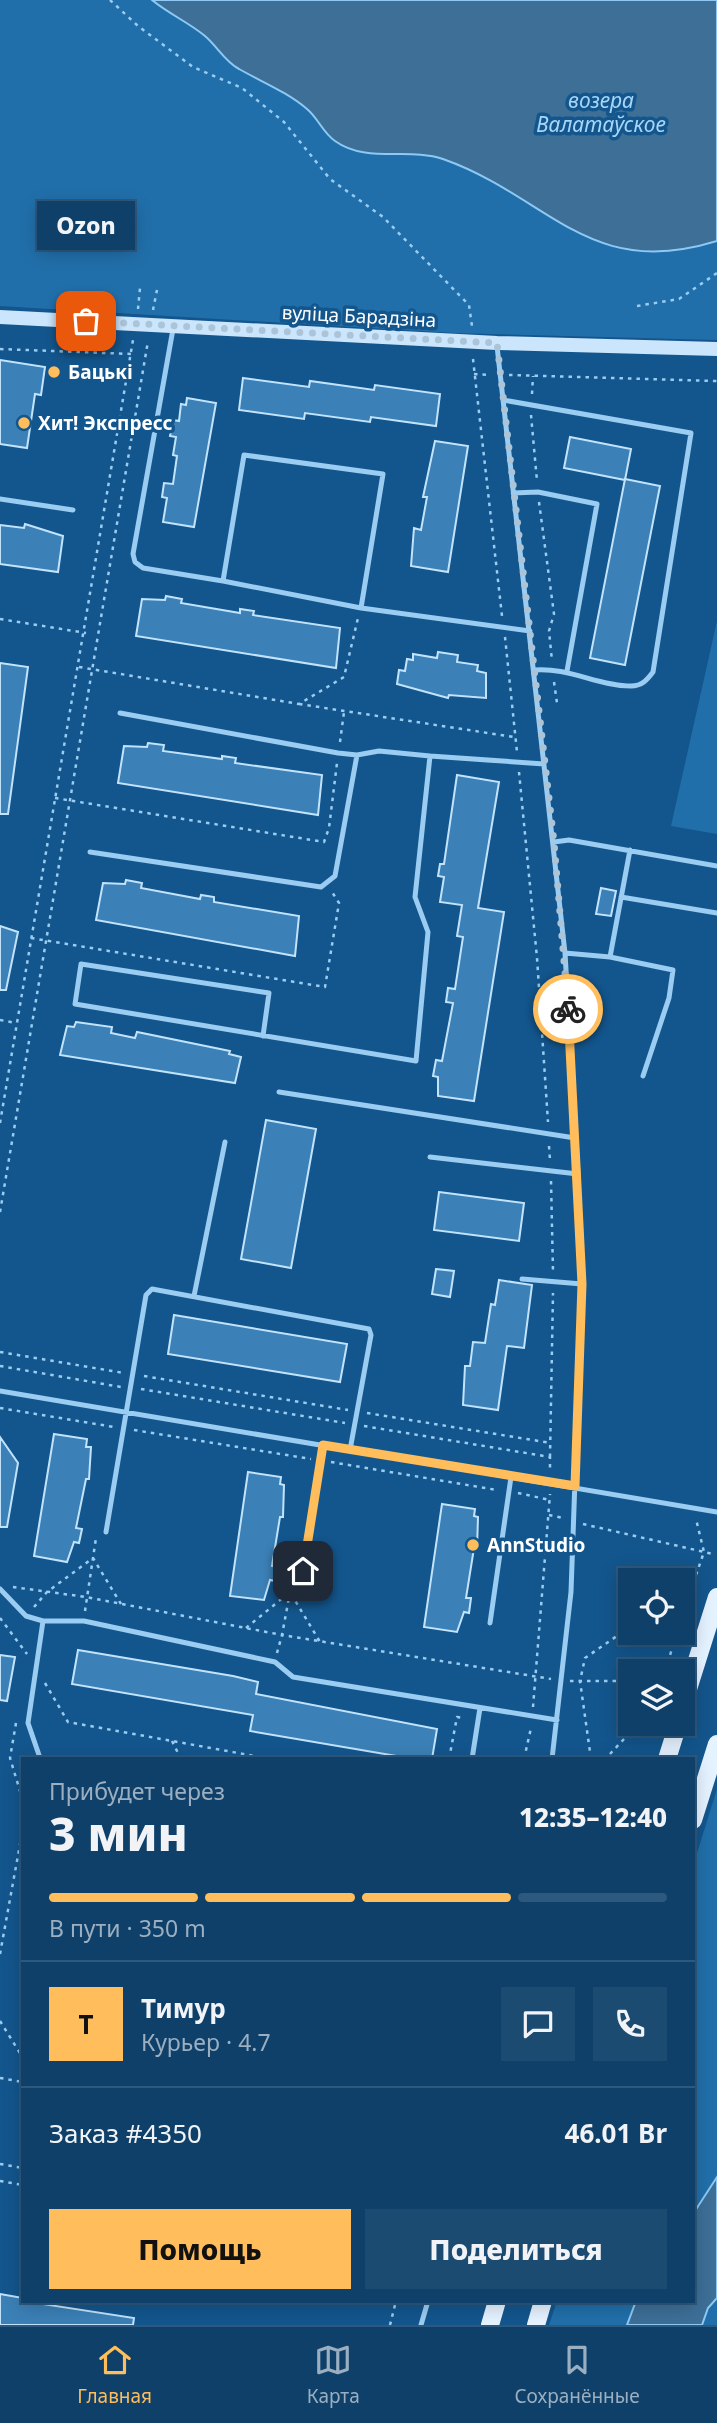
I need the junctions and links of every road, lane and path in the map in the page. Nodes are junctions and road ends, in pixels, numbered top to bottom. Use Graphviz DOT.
graph roads {
  1 [pos="110,0"];
  2 [pos="717,273"];
  3 [pos="140,288"];
  4 [pos="157,289"];
  5 [pos="637,306"];
  6 [pos="138,310"];
  7 [pos="0,317"];
  8 [pos="151,324"];
  9 [pos="173,326"];
  10 [pos="472,329"];
  11 [pos="133,340"];
  12 [pos="497,343"];
  13 [pos="0,349"];
  14 [pos="717,349"];
  15 [pos="473,351"];
  16 [pos="131,354"];
  17 [pos="474,374"];
  18 [pos="500,375"];
  19 [pos="533,376"];
  20 [pos="717,381"];
  21 [pos="503,400"];
  22 [pos="532,405"];
  23 [pos="538,492"];
  24 [pos="513,493"];
  25 [pos="0,499"];
  26 [pos="73,510"];
  27 [pos="223,581"];
  28 [pos="361,608"];
  29 [pos="0,619"];
  30 [pos="504,627"];
  31 [pos="530,631"];
  32 [pos="86,633"];
  33 [pos="79,667"];
  34 [pos="552,668"];
  35 [pos="92,670"];
  36 [pos="534,670"];
  37 [pos="567,671"];
  38 [pos="557,703"];
  39 [pos="299,704"];
  40 [pos="344,712"];
  41 [pos="120,713"];
  42 [pos="515,737"];
  43 [pos="338,753"];
  44 [pos="357,755"];
  45 [pos="430,756"];
  46 [pos="518,764"];
  47 [pos="544,764"];
  48 [pos="55,798"];
  49 [pos="70,801"];
  50 [pos="554,842"];
  51 [pos="630,850"];
  52 [pos="90,852"];
  53 [pos="717,866"];
  54 [pos="327,885"];
  55 [pos="621,897"];
  56 [pos="717,913"];
  57 [pos="31,938"];
  58 [pos="46,940"];
  59 [pos="565,953"];
  60 [pos="610,957"];
  61 [pos="0,1020"];
  62 [pos="16,1023"];
  63 [pos="262,1036"];
  64 [pos="643,1076"];
  65 [pos="279,1092"];
  66 [pos="0,1123"];
  67 [pos="549,1133"];
  68 [pos="575,1138"];
  69 [pos="225,1142"];
  70 [pos="430,1157"];
  71 [pos="551,1170"];
  72 [pos="578,1174"];
  73 [pos="0,1212"];
  74 [pos="522,1279"];
  75 [pos="553,1280"];
  76 [pos="582,1284"];
  77 [pos="194,1296"];
  78 [pos="0,1353"];
  79 [pos="0,1367"];
  80 [pos="132,1374"];
  81 [pos="121,1387"];
  82 [pos="137,1389"];
  83 [pos="0,1391"];
  84 [pos="0,1408"];
  85 [pos="351,1410"];
  86 [pos="126,1411"];
  87 [pos="365,1413"];
  88 [pos="348,1423"];
  89 [pos="363,1426"];
  90 [pos="123,1428"];
  91 [pos="551,1443"];
  92 [pos="323,1445"];
  93 [pos="350,1450"];
  94 [pos="550,1457"];
  95 [pos="320,1460"];
  96 [pos="550,1475"];
  97 [pos="511,1477"];
  98 [pos="575,1486"];
  99 [pos="550,1490"];
  100 [pos="509,1492"];
  101 [pos="550,1500"];
  102 [pos="717,1512"];
  103 [pos="550,1515"];
  104 [pos="695,1516"];
  105 [pos="566,1519"];
  106 [pos="583,1524"];
  107 [pos="106,1532"];
  108 [pos="704,1552"];
  109 [pos="713,1554"];
  110 [pos="303,1571"];
  111 [pos="695,1578"];
  112 [pos="12,1587"];
  113 [pos="0,1589"];
  114 [pos="47,1592"];
  115 [pos="717,1597"];
  116 [pos="121,1604"];
  117 [pos="26,1616"];
  118 [pos="0,1618"];
  119 [pos="43,1621"];
  120 [pos="490,1623"];
  121 [pos="246,1628"];
  122 [pos="282,1635"];
  123 [pos="618,1635"];
  124 [pos="320,1642"];
  125 [pos="27,1653"];
  126 [pos="275,1662"];
  127 [pos="25,1667"];
  128 [pos="695,1667"];
  129 [pos="36,1668"];
  130 [pos="537,1678"];
  131 [pos="554,1679"];
  132 [pos="570,1681"];
  133 [pos="580,1681"];
  134 [pos="618,1681"];
  135 [pos="480,1708"];
  136 [pos="533,1710"];
  137 [pos="17,1719"];
  138 [pos="557,1720"];
  139 [pos="531,1723"];
  140 [pos="627,1736"];
  141 [pos="674,1736"];
  142 [pos="172,1741"];
  143 [pos="717,1744"];
  144 [pos="610,1754"];
  145 [pos="40,1757"];
  146 [pos="180,1757"];
  147 [pos="260,1757"];
  148 [pos="472,1757"];
  149 [pos="524,1757"];
  150 [pos="552,1757"];
  151 [pos="592,1757"];
  152 [pos="668,1757"];
  153 [pos="21,1794"];
  154 [pos="695,1814"];
  155 [pos="21,1839"];
  156 [pos="0,1954"];
  157 [pos="0,2021"];
  158 [pos="21,2055"];
  159 [pos="0,2078"];
  160 [pos="21,2082"];
  161 [pos="0,2164"];
  162 [pos="21,2168"];
  163 [pos="0,2181"];
  164 [pos="21,2185"];
  165 [pos="396,2303"];
  166 [pos="427,2303"];
  167 [pos="496,2303"];
  168 [pos="542,2303"];
  169 [pos="390,2325"];
  170 [pos="421,2325"];
  171 [pos="490,2325"];
  172 [pos="536,2325"];
  1 -- 10 [label="path"];
  2 -- 5 [label="path"];
  3 -- 6 [label="path"];
  4 -- 8 [label="path"];
  7 -- 8 [label="street, вуліца Барадзіна"];
  8 -- 9 [label="street, вуліца Барадзіна"];
  8 -- 35 [label="path"];
  9 -- 12 [label="street, вуліца Барадзіна"];
  9 -- 27 [label="lane"];
  11 -- 16 [label="path"];
  12 -- 14 [label="street, вуліца Барадзіна"];
  12 -- 18 [label="lane"];
  13 -- 16 [label="path"];
  15 -- 17 [label="path"];
  16 -- 32 [label="path"];
  17 -- 18 [label="path"];
  17 -- 30 [label="path"];
  18 -- 19 [label="path"];
  18 -- 21 [label="lane"];
  19 -- 20 [label="path"];
  19 -- 22 [label="path"];
  21 -- 22 [label="lane"];
  21 -- 24 [label="lane"];
  22 -- 23 [label="path"];
  22 -- 37 [label="lane"];
  23 -- 24 [label="lane"];
  23 -- 34 [label="path"];
  23 -- 37 [label="lane"];
  24 -- 31 [label="lane"];
  25 -- 26 [label="lane"];
  27 -- 28 [label="lane"];
  27 -- 28 [label="lane"];
  28 -- 30 [label="lane"];
  28 -- 39 [label="path"];
  29 -- 32 [label="path"];
  30 -- 31 [label="lane"];
  30 -- 42 [label="path"];
  31 -- 36 [label="lane"];
  32 -- 33 [label="path"];
  33 -- 35 [label="path"];
  33 -- 48 [label="path"];
  34 -- 36 [label="lane"];
  34 -- 37 [label="lane"];
  34 -- 38 [label="path"];
  35 -- 39 [label="path"];
  35 -- 49 [label="path"];
  36 -- 47 [label="lane"];
  39 -- 40 [label="path"];
  40 -- 42 [label="path"];
  40 -- 43 [label="path"];
  41 -- 43 [label="lane"];
  42 -- 46 [label="path"];
  43 -- 44 [label="lane"];
  43 -- 49 [label="path"];
  44 -- 45 [label="lane"];
  44 -- 54 [label="lane"];
  45 -- 46 [label="lane"];
  45 -- 63 [label="lane"];
  46 -- 47 [label="lane"];
  46 -- 67 [label="path"];
  47 -- 50 [label="lane"];
  48 -- 49 [label="path"];
  48 -- 57 [label="path"];
  49 -- 58 [label="path"];
  50 -- 51 [label="lane"];
  50 -- 59 [label="lane"];
  51 -- 53 [label="lane"];
  51 -- 55 [label="lane"];
  52 -- 54 [label="lane"];
  54 -- 58 [label="path"];
  55 -- 56 [label="lane"];
  55 -- 60 [label="lane"];
  57 -- 58 [label="path"];
  57 -- 62 [label="path"];
  58 -- 73 [label="path"];
  59 -- 60 [label="lane"];
  59 -- 68 [label="lane"];
  60 -- 64 [label="lane"];
  61 -- 62 [label="path"];
  62 -- 66 [label="path"];
  63 -- 63 [label="lane"];
  65 -- 67 [label="lane"];
  67 -- 68 [label="lane"];
  67 -- 71 [label="path"];
  68 -- 72 [label="lane"];
  69 -- 77 [label="lane"];
  70 -- 71 [label="lane"];
  71 -- 72 [label="lane"];
  71 -- 75 [label="path"];
  72 -- 76 [label="lane"];
  74 -- 75 [label="lane"];
  75 -- 76 [label="lane"];
  75 -- 91 [label="path"];
  76 -- 98 [label="lane"];
  77 -- 80 [label="lane"];
  77 -- 93 [label="lane"];
  78 -- 80 [label="path"];
  79 -- 81 [label="path"];
  80 -- 85 [label="path"];
  80 -- 86 [label="lane"];
  82 -- 88 [label="path"];
  83 -- 86 [label="lane"];
  84 -- 90 [label="path"];
  86 -- 90 [label="lane"];
  86 -- 92 [label="lane"];
  87 -- 91 [label="path"];
  89 -- 94 [label="path"];
  90 -- 95 [label="path"];
  90 -- 107 [label="lane"];
  91 -- 94 [label="path"];
  92 -- 93 [label="lane"];
  92 -- 95 [label="lane"];
  93 -- 97 [label="lane"];
  94 -- 96 [label="path"];
  95 -- 100 [label="path"];
  95 -- 110 [label="lane"];
  97 -- 98 [label="lane"];
  97 -- 100 [label="lane"];
  98 -- 102 [label="lane"];
  98 -- 138 [label="lane"];
  99 -- 101 [label="path"];
  100 -- 101 [label="path"];
  100 -- 120 [label="lane"];
  101 -- 103 [label="path"];
  103 -- 105 [label="path"];
  103 -- 130 [label="path"];
  104 -- 108 [label="path"];
  106 -- 108 [label="path"];
  108 -- 109 [label="path"];
  108 -- 111 [label="path"];
  112 -- 114 [label="path"];
  113 -- 117 [label="lane"];
  114 -- 116 [label="path"];
  114 -- 116 [label="path"];
  114 -- 117 [label="path"];
  115 -- 128 [label="main road"];
  116 -- 121 [label="path"];
  117 -- 119 [label="lane"];
  118 -- 125 [label="path"];
  119 -- 126 [label="lane"];
  119 -- 129 [label="lane"];
  121 -- 122 [label="path"];
  121 -- 124 [label="path"];
  122 -- 124 [label="path"];
  122 -- 126 [label="path"];
  123 -- 133 [label="path"];
  124 -- 130 [label="path"];
  125 -- 127 [label="path"];
  125 -- 129 [label="path"];
  126 -- 135 [label="lane"];
  129 -- 142 [label="path"];
  129 -- 145 [label="lane"];
  130 -- 131 [label="path"];
  130 -- 136 [label="path"];
  132 -- 133 [label="path"];
  133 -- 134 [label="path"];
  133 -- 151 [label="path"];
  135 -- 138 [label="lane"];
  135 -- 148 [label="lane"];
  137 -- 153 [label="path"];
  138 -- 150 [label="lane"];
  139 -- 149 [label="path"];
  140 -- 144 [label="path"];
  141 -- 152 [label="main road"];
  142 -- 146 [label="path"];
  142 -- 147 [label="path"];
  143 -- 154 [label="main road"];
  155 -- 156 [label="path"];
  157 -- 158 [label="path"];
  159 -- 160 [label="path"];
  161 -- 162 [label="path"];
  163 -- 164 [label="path"];
  165 -- 169 [label="path"];
  166 -- 170 [label="lane"];
  167 -- 171 [label="main road"];
  168 -- 172 [label="main road"];
}
